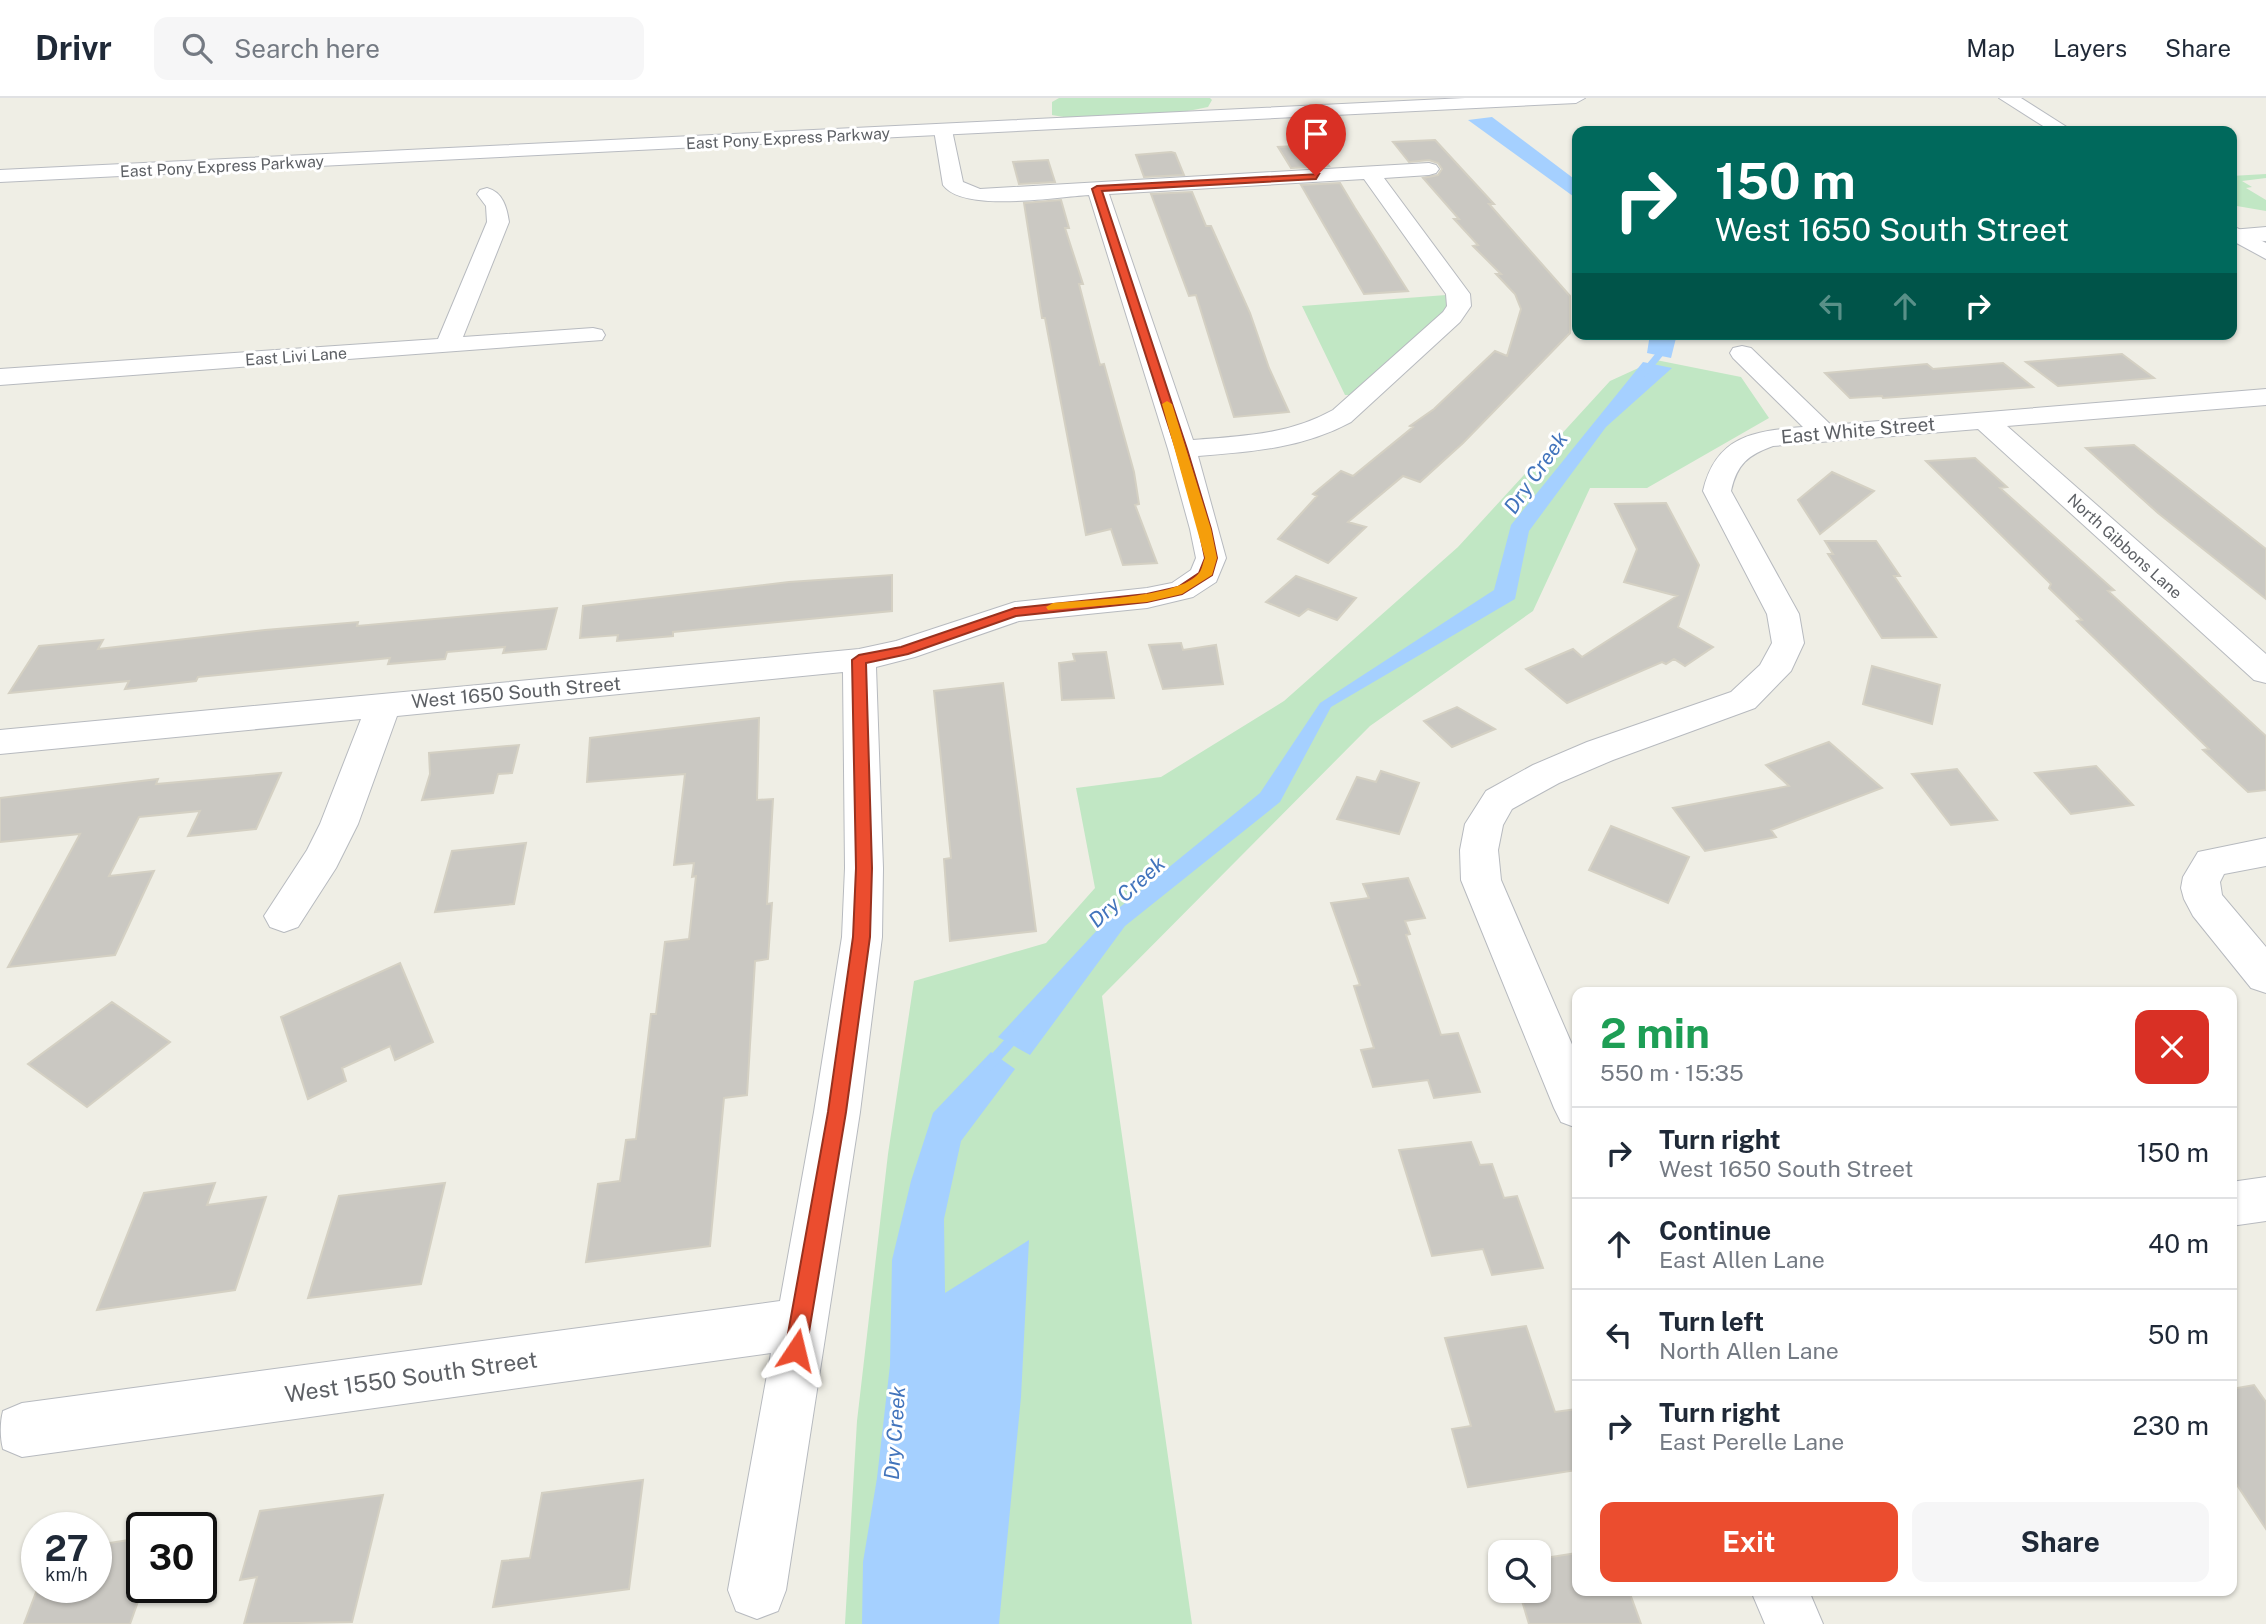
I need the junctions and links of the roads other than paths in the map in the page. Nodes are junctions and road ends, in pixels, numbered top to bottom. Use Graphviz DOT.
graph roads {
  1 [pos="1576,98"];
  2 [pos="2008,98"];
  3 [pos="2056,126"];
  4 [pos="943,130"];
  5 [pos="1429,169"];
  6 [pos="1370,173"];
  7 [pos="0,176"];
  8 [pos="1097,189"];
  9 [pos="487,194"];
  10 [pos="2237,233"];
  11 [pos="2266,233"];
  12 [pos="2237,234"];
  13 [pos="2266,252"];
  14 [pos="593,335"];
  15 [pos="447,345"];
  16 [pos="1742,353"];
  17 [pos="0,377"];
  18 [pos="2266,397"];
  19 [pos="1983,420"];
  20 [pos="1823,432"];
  21 [pos="1181,449"];
  22 [pos="859,660"];
  23 [pos="2266,671"];
  24 [pos="383,705"];
  25 [pos="0,742"];
  26 [pos="2250,854"];
  27 [pos="284,916"];
  28 [pos="2266,976"];
  29 [pos="1572,1096"];
  30 [pos="2266,1199"];
  31 [pos="2237,1203"];
  32 [pos="800,1324"];
  33 [pos="22,1430"];
  34 [pos="757,1590"];
  35 [pos="1782,1596"];
  36 [pos="1794,1624"];
  1 -- 4 [label="street, East Pony Express Parkway"];
  2 -- 3 [label="street"];
  4 -- 7 [label="street, East Pony Express Parkway"];
  4 -- 8 [label="street"];
  5 -- 6 [label="street"];
  6 -- 8 [label="street"];
  6 -- 21 [label="street"];
  8 -- 21 [label="street"];
  9 -- 15 [label="street"];
  10 -- 11 [label="street"];
  12 -- 13 [label="street"];
  14 -- 15 [label="street, East Livi Lane"];
  15 -- 17 [label="street, East Livi Lane"];
  16 -- 20 [label="street"];
  18 -- 19 [label="street, East White Street"];
  19 -- 20 [label="street, East White Street"];
  19 -- 23 [label="street, North Gibbons Lane"];
  20 -- 29 [label="street, East White Street"];
  21 -- 22 [label="street, West 1650 South Street"];
  22 -- 24 [label="street, West 1650 South Street"];
  22 -- 32 [label="street"];
  24 -- 25 [label="street, West 1650 South Street"];
  24 -- 27 [label="street"];
  26 -- 28 [label="street"];
  30 -- 31 [label="street"];
  32 -- 33 [label="street, West 1550 South Street"];
  32 -- 34 [label="street"];
  35 -- 36 [label="street"];
}
